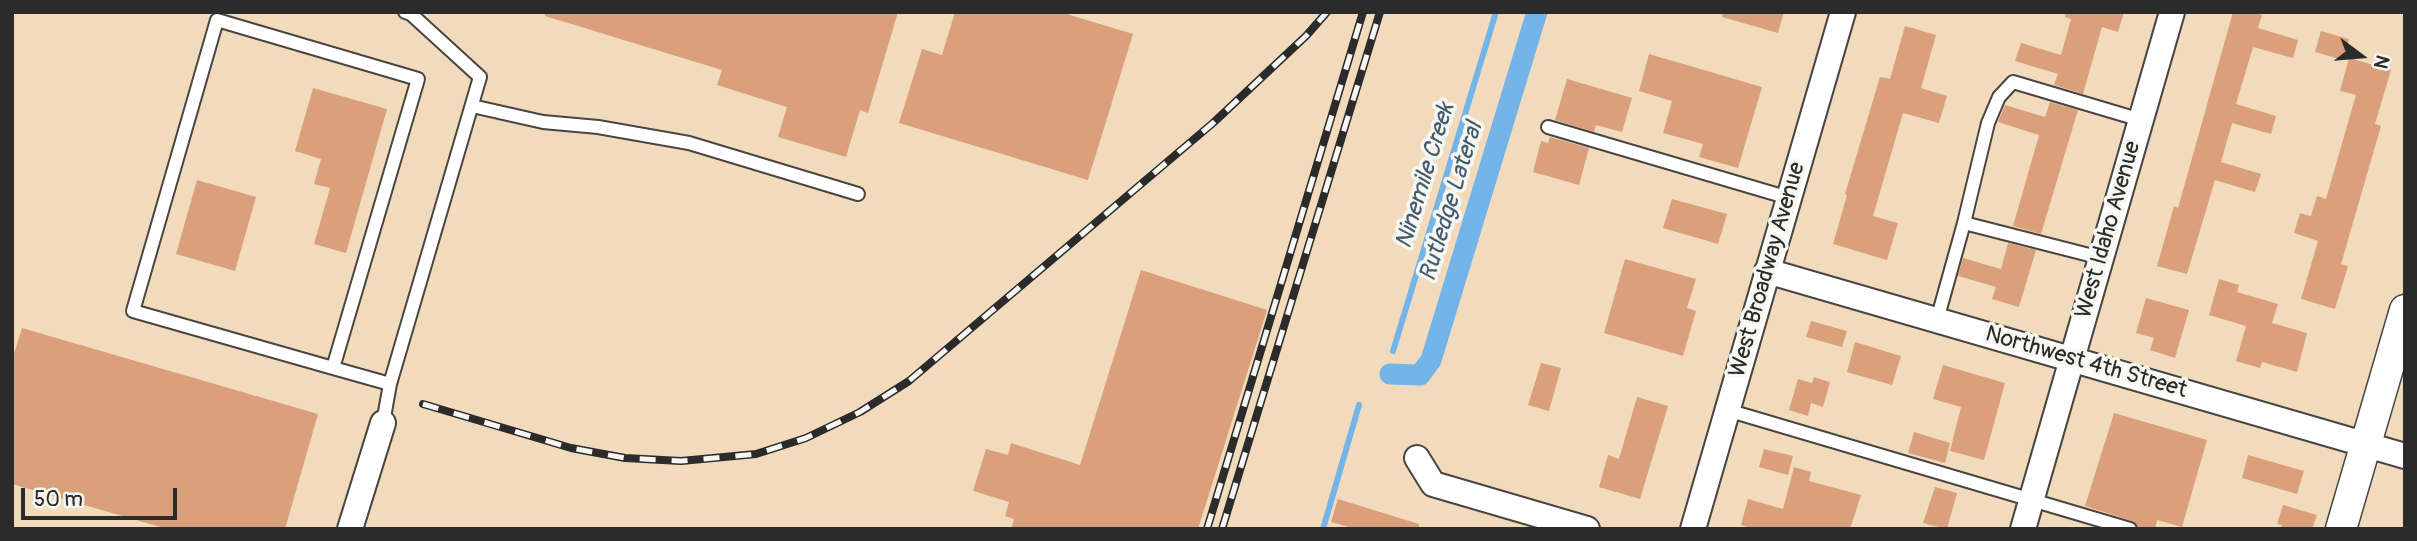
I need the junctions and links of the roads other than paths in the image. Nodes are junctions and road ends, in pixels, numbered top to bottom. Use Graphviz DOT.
graph roads {
  1 [pos="405,12"];
  2 [pos="1843,12"];
  3 [pos="2172,12"];
  4 [pos="472,106"];
  5 [pos="2141,120"];
  6 [pos="1548,127"];
  7 [pos="858,194"];
  8 [pos="1789,198"];
  9 [pos="1964,223"];
  10 [pos="2101,258"];
  11 [pos="1768,271"];
  12 [pos="2405,310"];
  13 [pos="1937,320"];
  14 [pos="2072,359"];
  15 [pos="333,368"];
  16 [pos="390,384"];
  17 [pos="1727,410"];
  18 [pos="383,423"];
  19 [pos="2366,444"];
  20 [pos="2405,456"];
  21 [pos="1417,458"];
  22 [pos="2031,500"];
  23 [pos="349,529"];
  24 [pos="1587,529"];
  25 [pos="1693,529"];
  26 [pos="2023,529"];
  27 [pos="2130,529"];
  28 [pos="2342,529"];
  1 -- 4 [label="lane"];
  2 -- 8 [label="street, West Broadway Avenue"];
  3 -- 5 [label="street, West Idaho Avenue"];
  4 -- 7 [label="lane"];
  4 -- 16 [label="lane"];
  5 -- 9 [label="lane"];
  5 -- 10 [label="street, West Idaho Avenue"];
  6 -- 8 [label="lane"];
  8 -- 11 [label="street, West Broadway Avenue"];
  9 -- 10 [label="lane"];
  9 -- 13 [label="lane"];
  10 -- 14 [label="street, West Idaho Avenue"];
  11 -- 13 [label="street, Northwest 4th Street"];
  11 -- 17 [label="street, West Broadway Avenue"];
  12 -- 19 [label="street"];
  13 -- 14 [label="street, Northwest 4th Street"];
  14 -- 19 [label="street, Northwest 4th Street"];
  14 -- 22 [label="street, West Idaho Avenue"];
  15 -- 15 [label="lane"];
  15 -- 16 [label="lane"];
  16 -- 18 [label="lane"];
  17 -- 22 [label="lane"];
  17 -- 25 [label="street, West Broadway Avenue"];
  18 -- 23 [label="street"];
  19 -- 20 [label="street, Northwest 4th Street"];
  19 -- 28 [label="street"];
  21 -- 24 [label="street"];
  22 -- 26 [label="street, West Idaho Avenue"];
  22 -- 27 [label="lane"];
}
